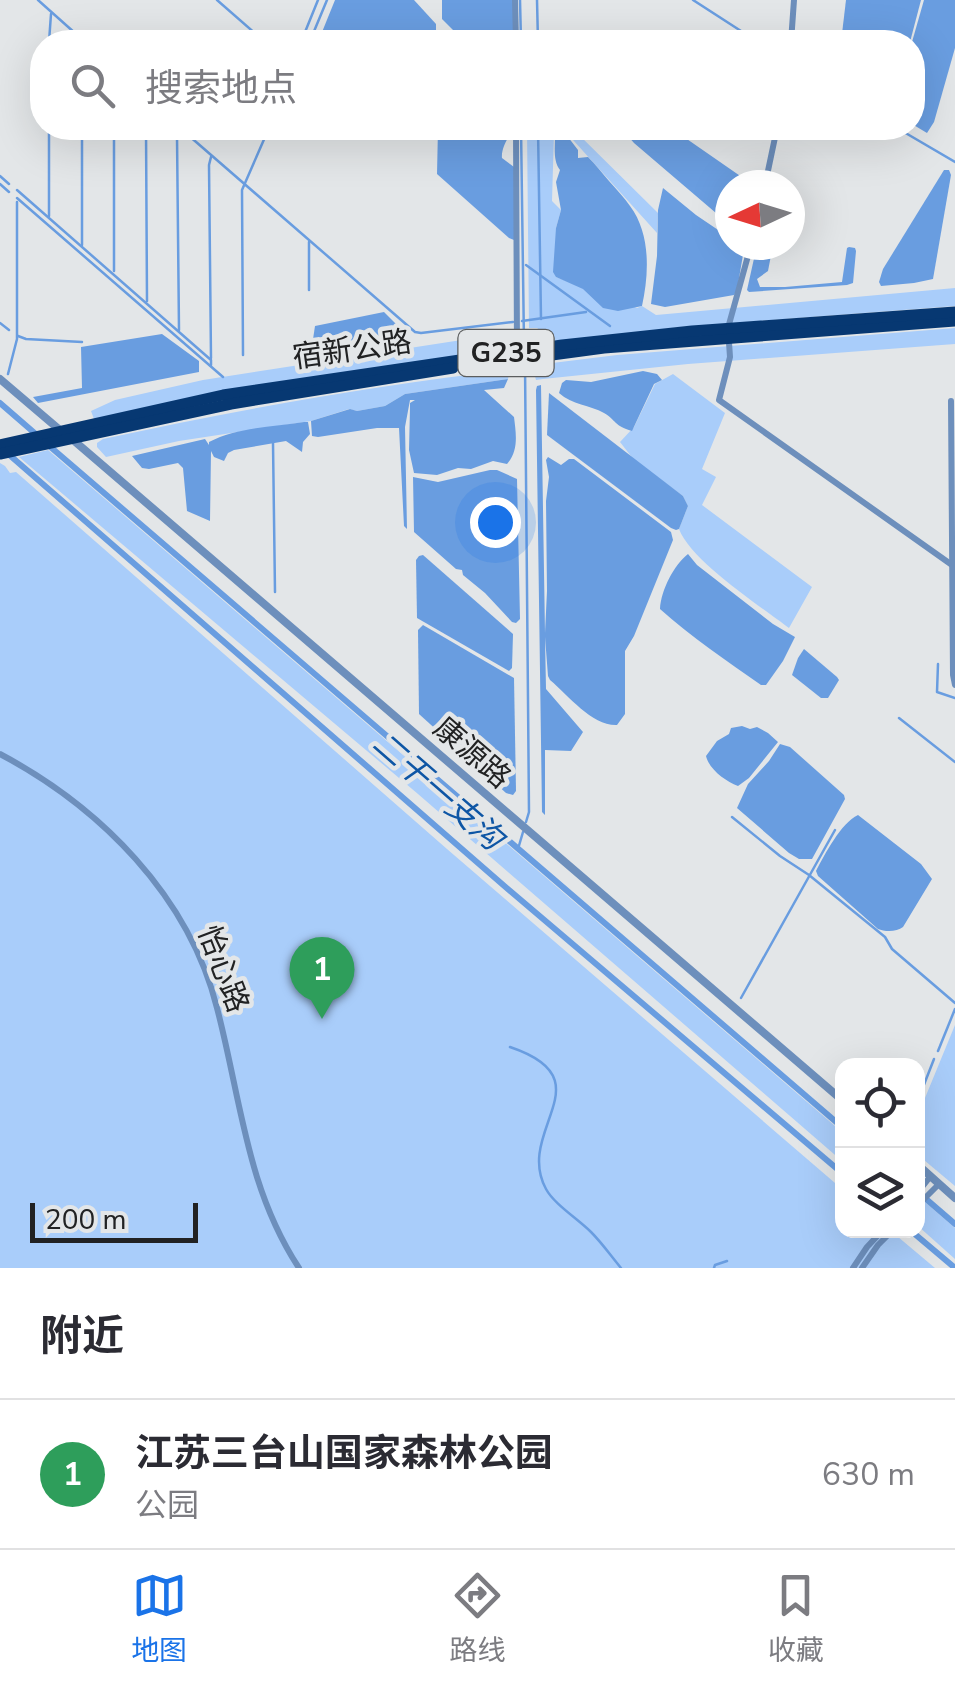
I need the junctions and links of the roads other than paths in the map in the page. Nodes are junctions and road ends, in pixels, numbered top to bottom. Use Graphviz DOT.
graph roads {
  1 [pos="516,0"];
  2 [pos="794,0"];
  3 [pos="516,30"];
  4 [pos="792,30"];
  5 [pos="516,140"];
  6 [pos="775,140"];
  7 [pos="769,170"];
  8 [pos="747,260"];
  9 [pos="955,312"];
  10 [pos="955,321"];
  11 [pos="728,333"];
  12 [pos="517,356"];
  13 [pos="0,379"];
  14 [pos="950,401"];
  15 [pos="67,435"];
  16 [pos="1,451"];
  17 [pos="952,565"];
  18 [pos="955,685"];
  19 [pos="0,754"];
  20 [pos="835,1094"];
  21 [pos="925,1171"];
  22 [pos="930,1176"];
  23 [pos="938,1184"];
  24 [pos="925,1187"];
  25 [pos="925,1190"];
  26 [pos="955,1198"];
  27 [pos="875,1238"];
  28 [pos="884,1238"];
  29 [pos="299,1268"];
  30 [pos="854,1268"];
  31 [pos="862,1268"];
  1 -- 3 [label="street"];
  2 -- 4 [label="street"];
  5 -- 12 [label="street"];
  6 -- 7 [label="street"];
  8 -- 11 [label="street"];
  9 -- 11 [label="highway, 宿新公路 / G235"];
  10 -- 11 [label="highway, 宿新公路"];
  11 -- 12 [label="highway, 宿新公路 / G235"];
  11 -- 17 [label="street"];
  12 -- 15 [label="highway, 宿新公路 / G235"];
  13 -- 15 [label="street, 康源路"];
  14 -- 17 [label="street"];
  15 -- 16 [label="highway, 宿新公路 / G235"];
  15 -- 20 [label="street, 康源路"];
  17 -- 18 [label="street"];
  19 -- 29 [label="street, 怡心路"];
  21 -- 22 [label="street"];
  22 -- 23 [label="street"];
  22 -- 24 [label="street"];
  23 -- 25 [label="street"];
  23 -- 26 [label="street"];
  27 -- 30 [label="street"];
  28 -- 31 [label="street"];
}
